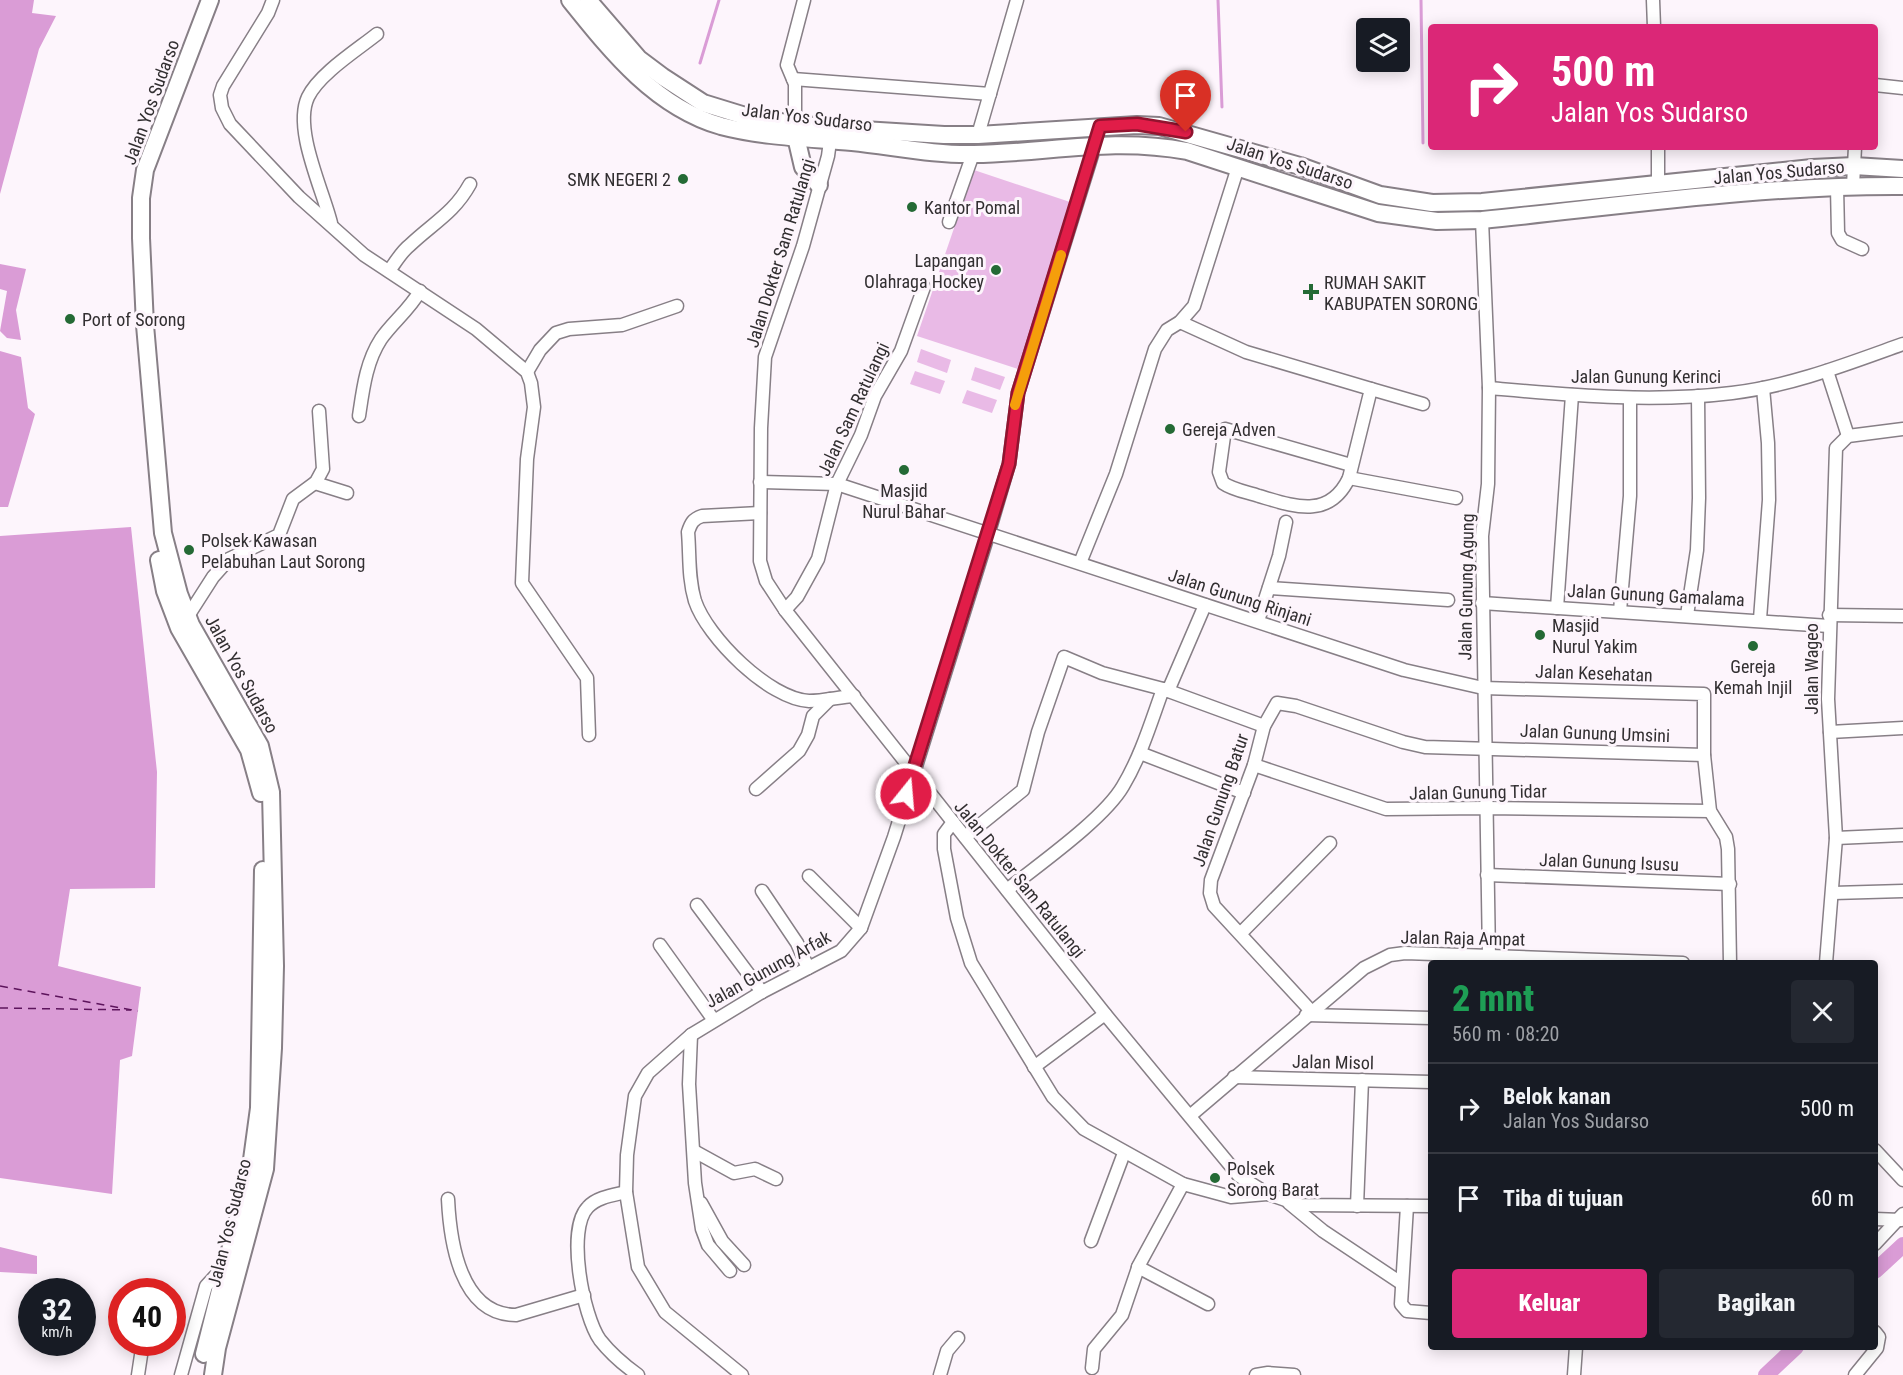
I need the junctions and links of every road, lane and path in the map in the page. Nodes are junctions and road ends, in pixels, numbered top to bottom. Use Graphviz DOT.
graph roads {
  1 [pos="199,0"];
  2 [pos="210,0"];
  3 [pos="273,0"];
  4 [pos="570,0"];
  5 [pos="588,0"];
  6 [pos="804,0"];
  7 [pos="1017,0"];
  8 [pos="1653,0"];
  9 [pos="1654,24"];
  10 [pos="377,34"];
  11 [pos="793,79"];
  12 [pos="1878,85"];
  13 [pos="1903,88"];
  14 [pos="990,94"];
  15 [pos="1100,126"];
  16 [pos="795,130"];
  17 [pos="831,134"];
  18 [pos="978,135"];
  19 [pos="149,140"];
  20 [pos="1096,144"];
  21 [pos="1658,150"];
  22 [pos="1855,150"];
  23 [pos="973,154"];
  24 [pos="1854,165"];
  25 [pos="1238,167"];
  26 [pos="1903,169"];
  27 [pos="470,184"];
  28 [pos="1659,184"];
  29 [pos="819,185"];
  30 [pos="1845,186"];
  31 [pos="1903,186"];
  32 [pos="1380,195"];
  33 [pos="1378,213"];
  34 [pos="1482,220"];
  35 [pos="949,222"];
  36 [pos="332,223"];
  37 [pos="1862,249"];
  38 [pos="389,271"];
  39 [pos="924,287"];
  40 [pos="420,291"];
  41 [pos="676,306"];
  42 [pos="1180,322"];
  43 [pos="1903,344"];
  44 [pos="1827,371"];
  45 [pos="527,372"];
  46 [pos="1368,388"];
  47 [pos="1489,388"];
  48 [pos="1763,388"];
  49 [pos="1572,395"];
  50 [pos="1698,396"];
  51 [pos="1630,398"];
  52 [pos="1423,405"];
  53 [pos="319,411"];
  54 [pos="359,416"];
  55 [pos="1903,429"];
  56 [pos="1848,436"];
  57 [pos="1350,471"];
  58 [pos="760,482"];
  59 [pos="315,483"];
  60 [pos="837,484"];
  61 [pos="347,493"];
  62 [pos="1456,498"];
  63 [pos="760,513"];
  64 [pos="1286,522"];
  65 [pos="989,532"];
  66 [pos="1080,563"];
  67 [pos="1269,588"];
  68 [pos="1448,600"];
  69 [pos="1482,603"];
  70 [pos="1205,604"];
  71 [pos="1557,608"];
  72 [pos="785,610"];
  73 [pos="1620,611"];
  74 [pos="1687,615"];
  75 [pos="188,616"];
  76 [pos="1903,616"];
  77 [pos="1760,619"];
  78 [pos="1829,620"];
  79 [pos="1258,621"];
  80 [pos="1483,688"];
  81 [pos="1166,690"];
  82 [pos="854,696"];
  83 [pos="830,699"];
  84 [pos="1271,709"];
  85 [pos="1264,726"];
  86 [pos="1903,728"];
  87 [pos="1830,732"];
  88 [pos="589,735"];
  89 [pos="1484,747"];
  90 [pos="1140,753"];
  91 [pos="1704,755"];
  92 [pos="260,765"];
  93 [pos="1254,765"];
  94 [pos="913,772"];
  95 [pos="756,789"];
  96 [pos="1245,793"];
  97 [pos="1484,808"];
  98 [pos="1710,811"];
  99 [pos="952,822"];
  100 [pos="1903,836"];
  101 [pos="965,837"];
  102 [pos="1836,838"];
  103 [pos="1330,843"];
  104 [pos="1487,875"];
  105 [pos="809,876"];
  106 [pos="1730,884"];
  107 [pos="1007,890"];
  108 [pos="762,891"];
  109 [pos="1903,891"];
  110 [pos="1833,893"];
  111 [pos="697,905"];
  112 [pos="861,928"];
  113 [pos="1241,933"];
  114 [pos="660,945"];
  115 [pos="1488,956"];
  116 [pos="1599,960"];
  117 [pos="1730,960"];
  118 [pos="1826,960"];
  119 [pos="808,968"];
  120 [pos="762,992"];
  121 [pos="1309,1013"];
  122 [pos="1105,1014"];
  123 [pos="1428,1018"];
  124 [pos="713,1019"];
  125 [pos="691,1035"];
  126 [pos="1034,1067"];
  127 [pos="1234,1077"];
  128 [pos="1362,1080"];
  129 [pos="1428,1082"];
  130 [pos="1191,1115"];
  131 [pos="694,1151"];
  132 [pos="1124,1153"];
  133 [pos="1878,1153"];
  134 [pos="776,1179"];
  135 [pos="1903,1180"];
  136 [pos="1183,1184"];
  137 [pos="626,1192"];
  138 [pos="1268,1194"];
  139 [pos="448,1199"];
  140 [pos="699,1200"];
  141 [pos="1288,1202"];
  142 [pos="1357,1206"];
  143 [pos="1407,1206"];
  144 [pos="1428,1206"];
  145 [pos="1901,1218"];
  146 [pos="1878,1219"];
  147 [pos="1091,1241"];
  148 [pos="1878,1241"];
  149 [pos="744,1266"];
  150 [pos="1138,1267"];
  151 [pos="231,1272"];
  152 [pos="730,1272"];
  153 [pos="1401,1283"];
  154 [pos="584,1295"];
  155 [pos="1208,1304"];
  156 [pos="1428,1314"];
  157 [pos="958,1338"];
  158 [pos="1576,1350"];
  159 [pos="1875,1350"];
  160 [pos="141,1356"];
  161 [pos="1092,1368"];
  162 [pos="138,1375"];
  163 [pos="181,1375"];
  164 [pos="201,1375"];
  165 [pos="213,1375"];
  166 [pos="638,1375"];
  167 [pos="742,1375"];
  168 [pos="940,1375"];
  169 [pos="1256,1375"];
  170 [pos="1294,1375"];
  171 [pos="1574,1375"];
  172 [pos="1856,1375"];
  1 -- 19 [label="highway, Jalan Yos Sudarso"];
  2 -- 19 [label="highway, Jalan Yos Sudarso"];
  3 -- 36 [label="street"];
  4 -- 16 [label="highway, Jalan Yos Sudarso"];
  5 -- 16 [label="highway, Jalan Yos Sudarso"];
  6 -- 11 [label="street"];
  7 -- 14 [label="street"];
  8 -- 9 [label="street"];
  10 -- 36 [label="street"];
  11 -- 14 [label="street"];
  11 -- 16 [label="street"];
  12 -- 13 [label="street"];
  14 -- 18 [label="street"];
  15 -- 18 [label="highway, Jalan Yos Sudarso"];
  15 -- 20 [label="street, Jalan Gunung Arfak"];
  15 -- 32 [label="highway, Jalan Yos Sudarso"];
  16 -- 17 [label="highway, Jalan Yos Sudarso"];
  16 -- 29 [label="highway"];
  17 -- 18 [label="highway, Jalan Yos Sudarso"];
  17 -- 23 [label="highway, Jalan Yos Sudarso"];
  17 -- 29 [label="street, Jalan Dokter Sam Ratulangi"];
  19 -- 75 [label="highway, Jalan Yos Sudarso"];
  19 -- 92 [label="highway, Jalan Yos Sudarso"];
  20 -- 23 [label="highway, Jalan Yos Sudarso"];
  20 -- 25 [label="highway, Jalan Yos Sudarso"];
  20 -- 65 [label="street, Jalan Gunung Arfak"];
  21 -- 28 [label="street"];
  22 -- 24 [label="street"];
  23 -- 35 [label="street"];
  24 -- 26 [label="highway, Jalan Yos Sudarso"];
  24 -- 28 [label="highway, Jalan Yos Sudarso"];
  24 -- 30 [label="street"];
  25 -- 33 [label="highway, Jalan Yos Sudarso"];
  25 -- 42 [label="street"];
  27 -- 38 [label="street"];
  28 -- 32 [label="highway, Jalan Yos Sudarso"];
  29 -- 58 [label="street, Jalan Dokter Sam Ratulangi"];
  30 -- 31 [label="highway, Jalan Yos Sudarso"];
  30 -- 34 [label="highway, Jalan Yos Sudarso"];
  30 -- 37 [label="street"];
  32 -- 33 [label="highway"];
  33 -- 34 [label="highway, Jalan Yos Sudarso"];
  34 -- 47 [label="street, Jalan Gunung Agung"];
  36 -- 38 [label="street"];
  38 -- 40 [label="street"];
  39 -- 60 [label="street, Jalan Sam Ratulangi"];
  40 -- 45 [label="street"];
  40 -- 54 [label="street"];
  41 -- 45 [label="street"];
  42 -- 46 [label="street"];
  42 -- 66 [label="street"];
  43 -- 44 [label="street, Jalan Gunung Kerinci"];
  44 -- 48 [label="street, Jalan Gunung Kerinci"];
  44 -- 56 [label="street"];
  45 -- 88 [label="street"];
  46 -- 52 [label="street"];
  46 -- 57 [label="street"];
  47 -- 49 [label="street, Jalan Gunung Kerinci"];
  47 -- 69 [label="street, Jalan Gunung Agung"];
  48 -- 50 [label="street, Jalan Gunung Kerinci"];
  48 -- 77 [label="street"];
  49 -- 51 [label="street, Jalan Gunung Kerinci"];
  49 -- 71 [label="street"];
  50 -- 51 [label="street, Jalan Gunung Kerinci"];
  50 -- 74 [label="street"];
  51 -- 73 [label="street"];
  53 -- 59 [label="street"];
  55 -- 56 [label="street"];
  56 -- 78 [label="street, Jalan Wageo"];
  57 -- 57 [label="street"];
  57 -- 62 [label="street"];
  58 -- 60 [label="street, Jalan Gunung Rinjani"];
  58 -- 63 [label="street, Jalan Dokter Sam Ratulangi"];
  59 -- 61 [label="street"];
  59 -- 75 [label="street"];
  60 -- 65 [label="street, Jalan Gunung Rinjani"];
  60 -- 72 [label="street, Jalan Sam Ratulangi"];
  63 -- 72 [label="street, Jalan Dokter Sam Ratulangi"];
  63 -- 83 [label="street"];
  64 -- 67 [label="street"];
  65 -- 66 [label="street, Jalan Gunung Rinjani"];
  65 -- 94 [label="street, Jalan Gunung Arfak"];
  66 -- 70 [label="street, Jalan Gunung Rinjani"];
  67 -- 68 [label="street"];
  67 -- 79 [label="street"];
  69 -- 71 [label="street, Jalan Gunung Gamalama"];
  69 -- 80 [label="street, Jalan Gunung Agung"];
  70 -- 79 [label="street, Jalan Gunung Rinjani"];
  70 -- 81 [label="street"];
  71 -- 73 [label="street, Jalan Gunung Gamalama"];
  72 -- 82 [label="street, Jalan Dokter Sam Ratulangi"];
  73 -- 74 [label="street, Jalan Gunung Gamalama"];
  74 -- 77 [label="street, Jalan Gunung Gamalama"];
  75 -- 92 [label="highway, Jalan Yos Sudarso"];
  76 -- 78 [label="street, Jalan Gunung Gamalama"];
  77 -- 78 [label="street, Jalan Gunung Gamalama"];
  78 -- 87 [label="street, Jalan Wageo"];
  79 -- 80 [label="street, Jalan Gunung Rinjani"];
  80 -- 89 [label="street, Jalan Gunung Agung"];
  80 -- 91 [label="street, Jalan Kesehatan"];
  81 -- 85 [label="street"];
  81 -- 90 [label="street"];
  81 -- 101 [label="street"];
  82 -- 83 [label="street"];
  82 -- 94 [label="street, Jalan Dokter Sam Ratulangi"];
  83 -- 95 [label="street"];
  84 -- 85 [label="street, Jalan Gunung Batur"];
  84 -- 89 [label="street, Jalan Gunung Umsini"];
  85 -- 93 [label="street, Jalan Gunung Batur"];
  86 -- 87 [label="street"];
  87 -- 102 [label="street, Jalan Wageo"];
  89 -- 91 [label="street, Jalan Gunung Umsini"];
  89 -- 97 [label="street, Jalan Gunung Agung"];
  90 -- 96 [label="street"];
  90 -- 107 [label="street"];
  91 -- 98 [label="street"];
  92 -- 151 [label="highway, Jalan Yos Sudarso"];
  93 -- 96 [label="street, Jalan Gunung Batur"];
  93 -- 97 [label="street, Jalan Gunung Tidar"];
  94 -- 99 [label="street, Jalan Dokter Sam Ratulangi"];
  94 -- 112 [label="street, Jalan Gunung Arfak"];
  96 -- 113 [label="street, Jalan Gunung Batur"];
  97 -- 98 [label="street, Jalan Gunung Tidar"];
  97 -- 104 [label="street, Jalan Gunung Agung"];
  98 -- 106 [label="street"];
  99 -- 101 [label="street, Jalan Dokter Sam Ratulangi"];
  99 -- 126 [label="street"];
  100 -- 102 [label="street"];
  101 -- 107 [label="street, Jalan Dokter Sam Ratulangi"];
  102 -- 110 [label="street, Jalan Wageo"];
  103 -- 113 [label="street"];
  104 -- 106 [label="street, Jalan Gunung Isusu"];
  104 -- 115 [label="street, Jalan Gunung Agung"];
  105 -- 112 [label="street"];
  106 -- 117 [label="street"];
  107 -- 122 [label="street, Jalan Dokter Sam Ratulangi"];
  108 -- 119 [label="street"];
  109 -- 110 [label="street"];
  110 -- 118 [label="street, Jalan Wageo"];
  111 -- 120 [label="street"];
  112 -- 119 [label="street, Jalan Gunung Arfak"];
  113 -- 121 [label="street, Jalan Gunung Batur"];
  114 -- 124 [label="street"];
  115 -- 116 [label="street, Jalan Raja Ampat"];
  115 -- 121 [label="street, Jalan Raja Ampat"];
  119 -- 120 [label="street, Jalan Gunung Arfak"];
  120 -- 124 [label="street, Jalan Gunung Arfak"];
  121 -- 123 [label="street"];
  121 -- 127 [label="street, Jalan Raja Ampat"];
  122 -- 126 [label="street"];
  122 -- 130 [label="street, Jalan Dokter Sam Ratulangi"];
  124 -- 125 [label="street, Jalan Gunung Arfak"];
  125 -- 131 [label="street"];
  125 -- 137 [label="street, Jalan Gunung Arfak"];
  126 -- 132 [label="street"];
  127 -- 128 [label="street, Jalan Misol"];
  127 -- 130 [label="street, Jalan Raja Ampat"];
  128 -- 129 [label="street, Jalan Misol"];
  128 -- 142 [label="street"];
  130 -- 138 [label="street, Jalan Dokter Sam Ratulangi"];
  131 -- 134 [label="street"];
  131 -- 140 [label="street"];
  132 -- 136 [label="street"];
  132 -- 147 [label="street"];
  133 -- 135 [label="street"];
  136 -- 138 [label="street"];
  136 -- 150 [label="street"];
  137 -- 154 [label="street"];
  137 -- 167 [label="street, Jalan Gunung Arfak"];
  138 -- 141 [label="street, Jalan Dokter Sam Ratulangi"];
  139 -- 154 [label="street"];
  140 -- 149 [label="street"];
  140 -- 152 [label="street"];
  141 -- 142 [label="street, Jalan Dokter Sam Ratulangi"];
  141 -- 153 [label="street"];
  142 -- 143 [label="street, Jalan Dokter Sam Ratulangi"];
  143 -- 144 [label="street, Jalan Dokter Sam Ratulangi"];
  143 -- 153 [label="street"];
  145 -- 146 [label="street"];
  145 -- 148 [label="street"];
  150 -- 155 [label="street"];
  150 -- 161 [label="street"];
  151 -- 163 [label="street"];
  151 -- 164 [label="highway, Jalan Yos Sudarso"];
  151 -- 165 [label="highway, Jalan Yos Sudarso"];
  153 -- 156 [label="street"];
  154 -- 166 [label="street"];
  157 -- 168 [label="street"];
  158 -- 171 [label="street"];
  159 -- 172 [label="street"];
  160 -- 162 [label="street"];
  169 -- 170 [label="street"];
}
